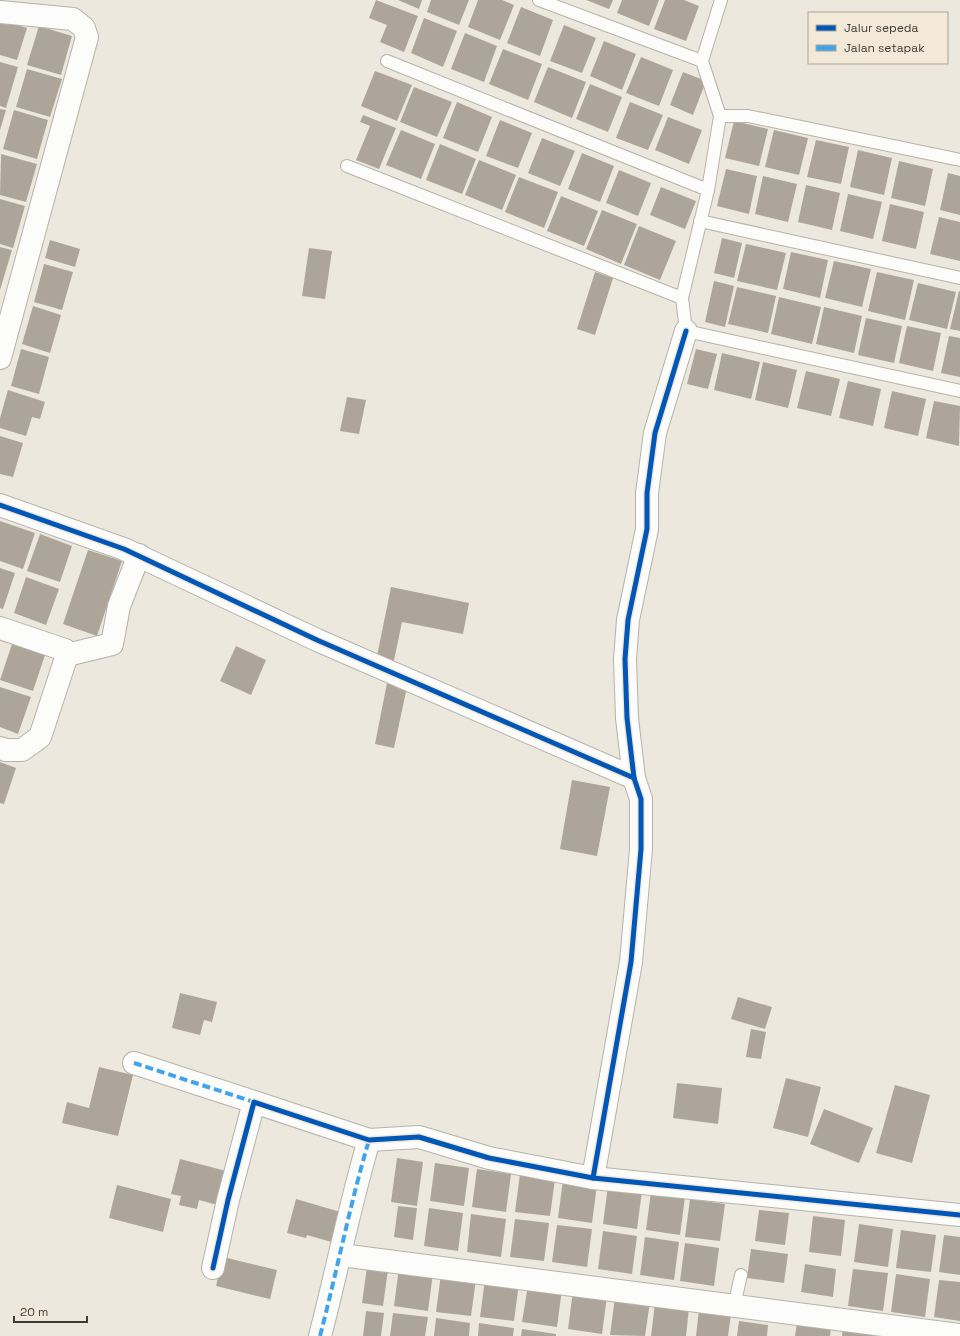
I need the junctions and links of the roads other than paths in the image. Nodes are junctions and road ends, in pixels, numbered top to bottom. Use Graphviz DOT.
graph roads {
  1 [pos="539,0"];
  2 [pos="721,0"];
  3 [pos="0,12"];
  4 [pos="387,61"];
  5 [pos="702,61"];
  6 [pos="720,116"];
  7 [pos="960,160"];
  8 [pos="347,166"];
  9 [pos="708,190"];
  10 [pos="700,221"];
  11 [pos="960,278"];
  12 [pos="682,298"];
  13 [pos="686,331"];
  14 [pos="0,358"];
  15 [pos="960,391"];
  16 [pos="0,505"];
  17 [pos="139,555"];
  18 [pos="0,628"];
  19 [pos="67,656"];
  20 [pos="0,748"];
  21 [pos="634,778"];
  22 [pos="134,1063"];
  23 [pos="254,1102"];
  24 [pos="369,1140"];
  25 [pos="593,1178"];
  26 [pos="960,1215"];
  27 [pos="341,1255"];
  28 [pos="213,1268"];
  29 [pos="741,1275"];
  30 [pos="734,1306"];
  31 [pos="960,1335"];
  32 [pos="320,1336"];
  1 -- 5 [label="lane"];
  2 -- 5 [label="lane"];
  3 -- 14 [label="street"];
  4 -- 9 [label="lane"];
  5 -- 6 [label="lane"];
  6 -- 7 [label="lane"];
  6 -- 9 [label="lane"];
  8 -- 12 [label="lane"];
  9 -- 10 [label="lane"];
  10 -- 11 [label="lane"];
  10 -- 12 [label="lane"];
  12 -- 13 [label="lane"];
  13 -- 15 [label="lane"];
  13 -- 21 [label="street"];
  16 -- 17 [label="street"];
  17 -- 19 [label="street"];
  17 -- 21 [label="street"];
  18 -- 19 [label="street"];
  19 -- 20 [label="street"];
  21 -- 25 [label="street"];
  22 -- 23 [label="street"];
  23 -- 24 [label="street"];
  23 -- 28 [label="street"];
  24 -- 25 [label="street"];
  24 -- 27 [label="street"];
  25 -- 26 [label="street"];
  27 -- 30 [label="street"];
  27 -- 32 [label="street"];
  29 -- 30 [label="lane"];
  30 -- 31 [label="street"];
}
